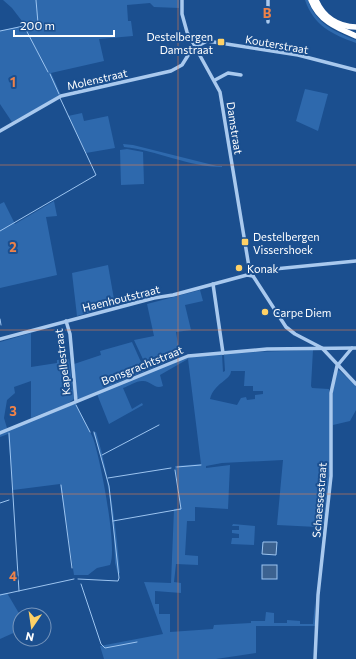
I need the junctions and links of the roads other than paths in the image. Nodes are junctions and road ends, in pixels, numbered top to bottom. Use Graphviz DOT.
graph roads {
  1 [pos="182,0"];
  2 [pos="268,0"];
  3 [pos="311,0"];
  4 [pos="316,0"];
  5 [pos="268,22"];
  6 [pos="356,27"];
  7 [pos="356,36"];
  8 [pos="195,47"];
  9 [pos="356,70"];
  10 [pos="241,75"];
  11 [pos="215,80"];
  12 [pos="0,131"];
  13 [pos="356,261"];
  14 [pos="249,267"];
  15 [pos="254,271"];
  16 [pos="247,275"];
  17 [pos="253,276"];
  18 [pos="212,284"];
  19 [pos="66,321"];
  20 [pos="0,339"];
  21 [pos="322,348"];
  22 [pos="354,348"];
  23 [pos="223,353"];
  24 [pos="337,366"];
  25 [pos="356,384"];
  26 [pos="76,401"];
  27 [pos="0,432"];
  28 [pos="315,659"];
  1 -- 8 [label="street, Damstraat"];
  2 -- 5 [label="street"];
  3 -- 7 [label="highway"];
  4 -- 6 [label="highway"];
  8 -- 9 [label="street, Kouterstraat"];
  8 -- 11 [label="street, Damstraat"];
  8 -- 12 [label="street, Molenstraat"];
  10 -- 11 [label="street"];
  11 -- 14 [label="street, Damstraat"];
  13 -- 15 [label="street"];
  14 -- 15 [label="street"];
  14 -- 16 [label="street"];
  15 -- 17 [label="street"];
  16 -- 17 [label="street"];
  16 -- 18 [label="street, Haenhoutstraat"];
  17 -- 21 [label="street"];
  18 -- 19 [label="street, Haenhoutstraat"];
  18 -- 23 [label="street"];
  19 -- 20 [label="street, Haenhoutstraat"];
  19 -- 26 [label="street, Kapellestraat"];
  21 -- 22 [label="street, Schaessestraat"];
  21 -- 23 [label="street, Bonsgrachtstraat"];
  21 -- 24 [label="street"];
  22 -- 24 [label="street, Schaessestraat"];
  23 -- 26 [label="street, Bonsgrachtstraat"];
  24 -- 25 [label="street"];
  24 -- 28 [label="street, Schaessestraat"];
  26 -- 27 [label="street, Bonsgrachtstraat"];
}
